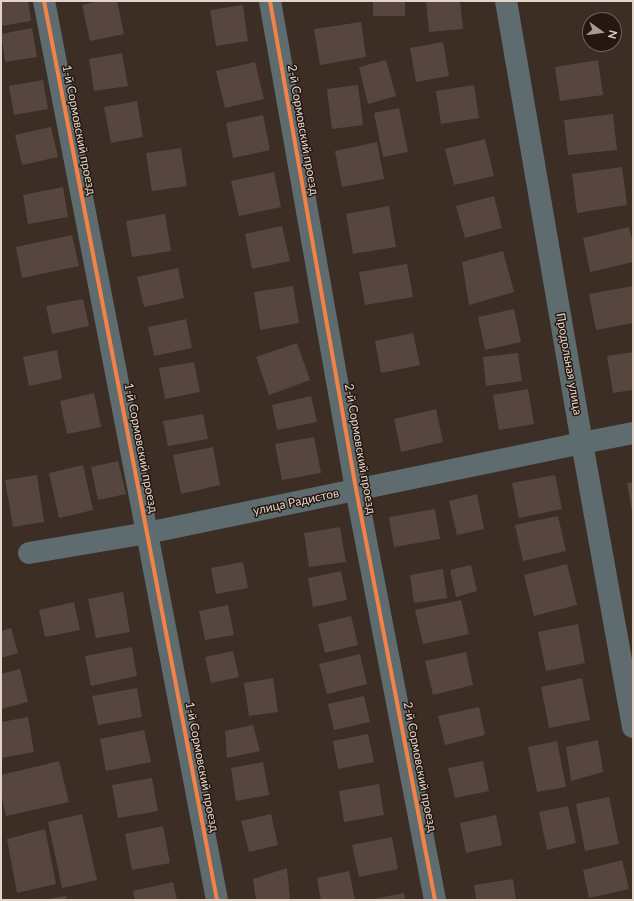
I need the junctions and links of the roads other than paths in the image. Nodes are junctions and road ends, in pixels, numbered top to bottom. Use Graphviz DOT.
graph roads {
  1 [pos="44,1"];
  2 [pos="270,1"];
  3 [pos="506,1"];
  4 [pos="633,433"];
  5 [pos="582,443"];
  6 [pos="356,489"];
  7 [pos="147,532"];
  8 [pos="29,553"];
  9 [pos="633,726"];
  10 [pos="217,900"];
  11 [pos="434,900"];
  1 -- 7 [label="street, 1-й Сормовский проезд"];
  2 -- 6 [label="street, 2-й Сормовский проезд"];
  3 -- 5 [label="street, Продольная улица"];
  4 -- 5 [label="street, улица Радистов"];
  5 -- 6 [label="street, улица Радистов"];
  5 -- 9 [label="street, Продольная улица"];
  6 -- 7 [label="street, улица Радистов"];
  6 -- 11 [label="street, 2-й Сормовский проезд"];
  7 -- 8 [label="street, улица Радистов"];
  7 -- 10 [label="street, 1-й Сормовский проезд"];
}
